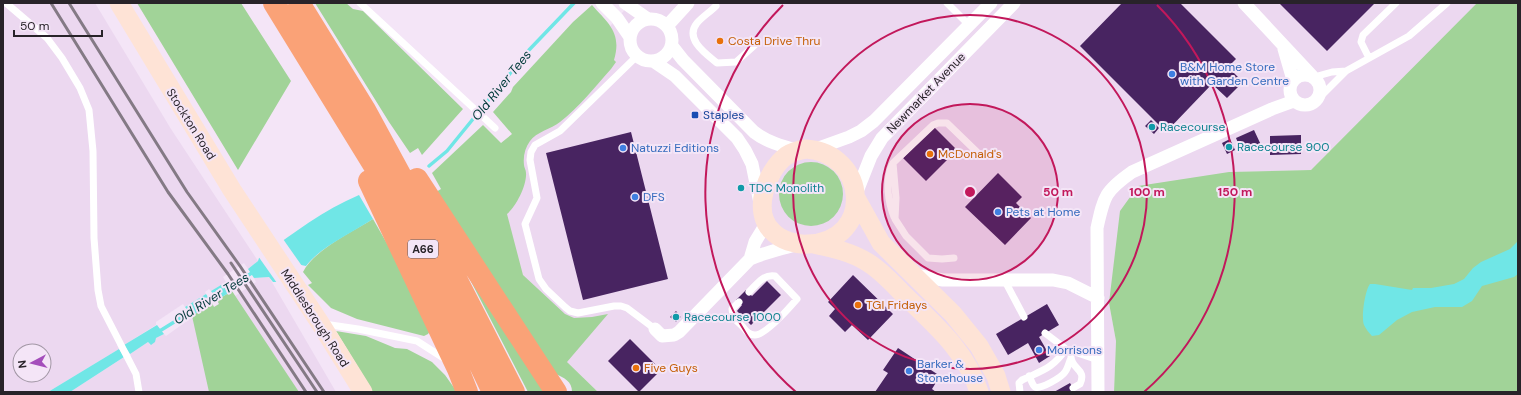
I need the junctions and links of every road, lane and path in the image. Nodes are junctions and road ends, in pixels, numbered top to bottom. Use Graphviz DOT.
graph roads {
  1 [pos="6,3"];
  2 [pos="118,3"];
  3 [pos="274,3"];
  4 [pos="299,3"];
  5 [pos="360,3"];
  6 [pos="602,3"];
  7 [pos="688,3"];
  8 [pos="947,3"];
  9 [pos="991,3"];
  10 [pos="1014,3"];
  11 [pos="1244,3"];
  12 [pos="1396,3"];
  13 [pos="1447,3"];
  14 [pos="626,4"];
  15 [pos="716,6"];
  16 [pos="648,19"];
  17 [pos="969,25"];
  18 [pos="667,26"];
  19 [pos="630,37"];
  20 [pos="755,45"];
  21 [pos="672,46"];
  22 [pos="1284,47"];
  23 [pos="638,56"];
  24 [pos="1368,58"];
  25 [pos="653,61"];
  26 [pos="1346,72"];
  27 [pos="1313,76"];
  28 [pos="1293,80"];
  29 [pos="1317,100"];
  30 [pos="1294,101"];
  31 [pos="365,110"];
  32 [pos="341,111"];
  33 [pos="495,128"];
  34 [pos="805,150"];
  35 [pos="977,152"];
  36 [pos="856,196"];
  37 [pos="764,218"];
  38 [pos="267,244"];
  39 [pos="806,244"];
  40 [pos="954,258"];
  41 [pos="750,259"];
  42 [pos="915,275"];
  43 [pos="1005,281"];
  44 [pos="748,292"];
  45 [pos="1098,298"];
  46 [pos="739,302"];
  47 [pos="1024,318"];
  48 [pos="320,323"];
  49 [pos="655,329"];
  50 [pos="1045,333"];
  51 [pos="1070,352"];
  52 [pos="1098,360"];
  53 [pos="458,368"];
  54 [pos="1029,376"];
  55 [pos="1072,388"];
  56 [pos="139,392"];
  57 [pos="362,392"];
  58 [pos="467,392"];
  59 [pos="493,392"];
  60 [pos="514,392"];
  61 [pos="556,392"];
  62 [pos="979,392"];
  63 [pos="1001,392"];
  64 [pos="1020,392"];
  65 [pos="1098,392"];
  1 -- 56 [label="lane"];
  2 -- 38 [label="street, Stockton Road"];
  3 -- 32 [label="highway, A66"];
  4 -- 31 [label="highway, A66"];
  5 -- 33 [label="lane"];
  6 -- 19 [label="street"];
  7 -- 18 [label="street"];
  8 -- 17 [label="lane"];
  9 -- 17 [label="street, Newmarket Avenue"];
  10 -- 36 [label="street, Newmarket Avenue"];
  11 -- 22 [label="street"];
  12 -- 24 [label="lane"];
  13 -- 24 [label="lane"];
  14 -- 16 [label="street"];
  15 -- 20 [label="lane"];
  16 -- 18 [label="street"];
  16 -- 19 [label="street"];
  17 -- 34 [label="street, Newmarket Avenue"];
  18 -- 21 [label="street"];
  19 -- 23 [label="street"];
  21 -- 25 [label="street"];
  21 -- 34 [label="street"];
  22 -- 27 [label="street"];
  22 -- 28 [label="street"];
  23 -- 25 [label="street"];
  23 -- 49 [label="lane"];
  24 -- 26 [label="lane"];
  25 -- 37 [label="street"];
  26 -- 27 [label="lane"];
  26 -- 29 [label="lane"];
  27 -- 28 [label="street"];
  27 -- 29 [label="street"];
  28 -- 30 [label="street"];
  29 -- 30 [label="street"];
  30 -- 45 [label="street"];
  31 -- 60 [label="highway, A66"];
  31 -- 61 [label="highway, A66"];
  32 -- 53 [label="highway, A66"];
  32 -- 59 [label="highway, A66"];
  34 -- 36 [label="street"];
  34 -- 37 [label="street"];
  35 -- 40 [label="lane"];
  36 -- 39 [label="street"];
  36 -- 42 [label="street"];
  37 -- 39 [label="street"];
  37 -- 41 [label="street"];
  38 -- 48 [label="street, Middlesbrough Road"];
  39 -- 41 [label="street"];
  39 -- 62 [label="street"];
  41 -- 49 [label="street"];
  42 -- 43 [label="street"];
  42 -- 63 [label="street"];
  43 -- 45 [label="street"];
  43 -- 47 [label="lane"];
  44 -- 46 [label="lane"];
  45 -- 52 [label="street"];
  48 -- 53 [label="lane"];
  48 -- 57 [label="street, Middlesbrough Road"];
  50 -- 51 [label="lane"];
  51 -- 52 [label="lane"];
  51 -- 54 [label="lane"];
  51 -- 54 [label="lane"];
  51 -- 55 [label="lane"];
  52 -- 65 [label="street"];
  53 -- 58 [label="highway, A66"];
  54 -- 64 [label="lane"];
}
